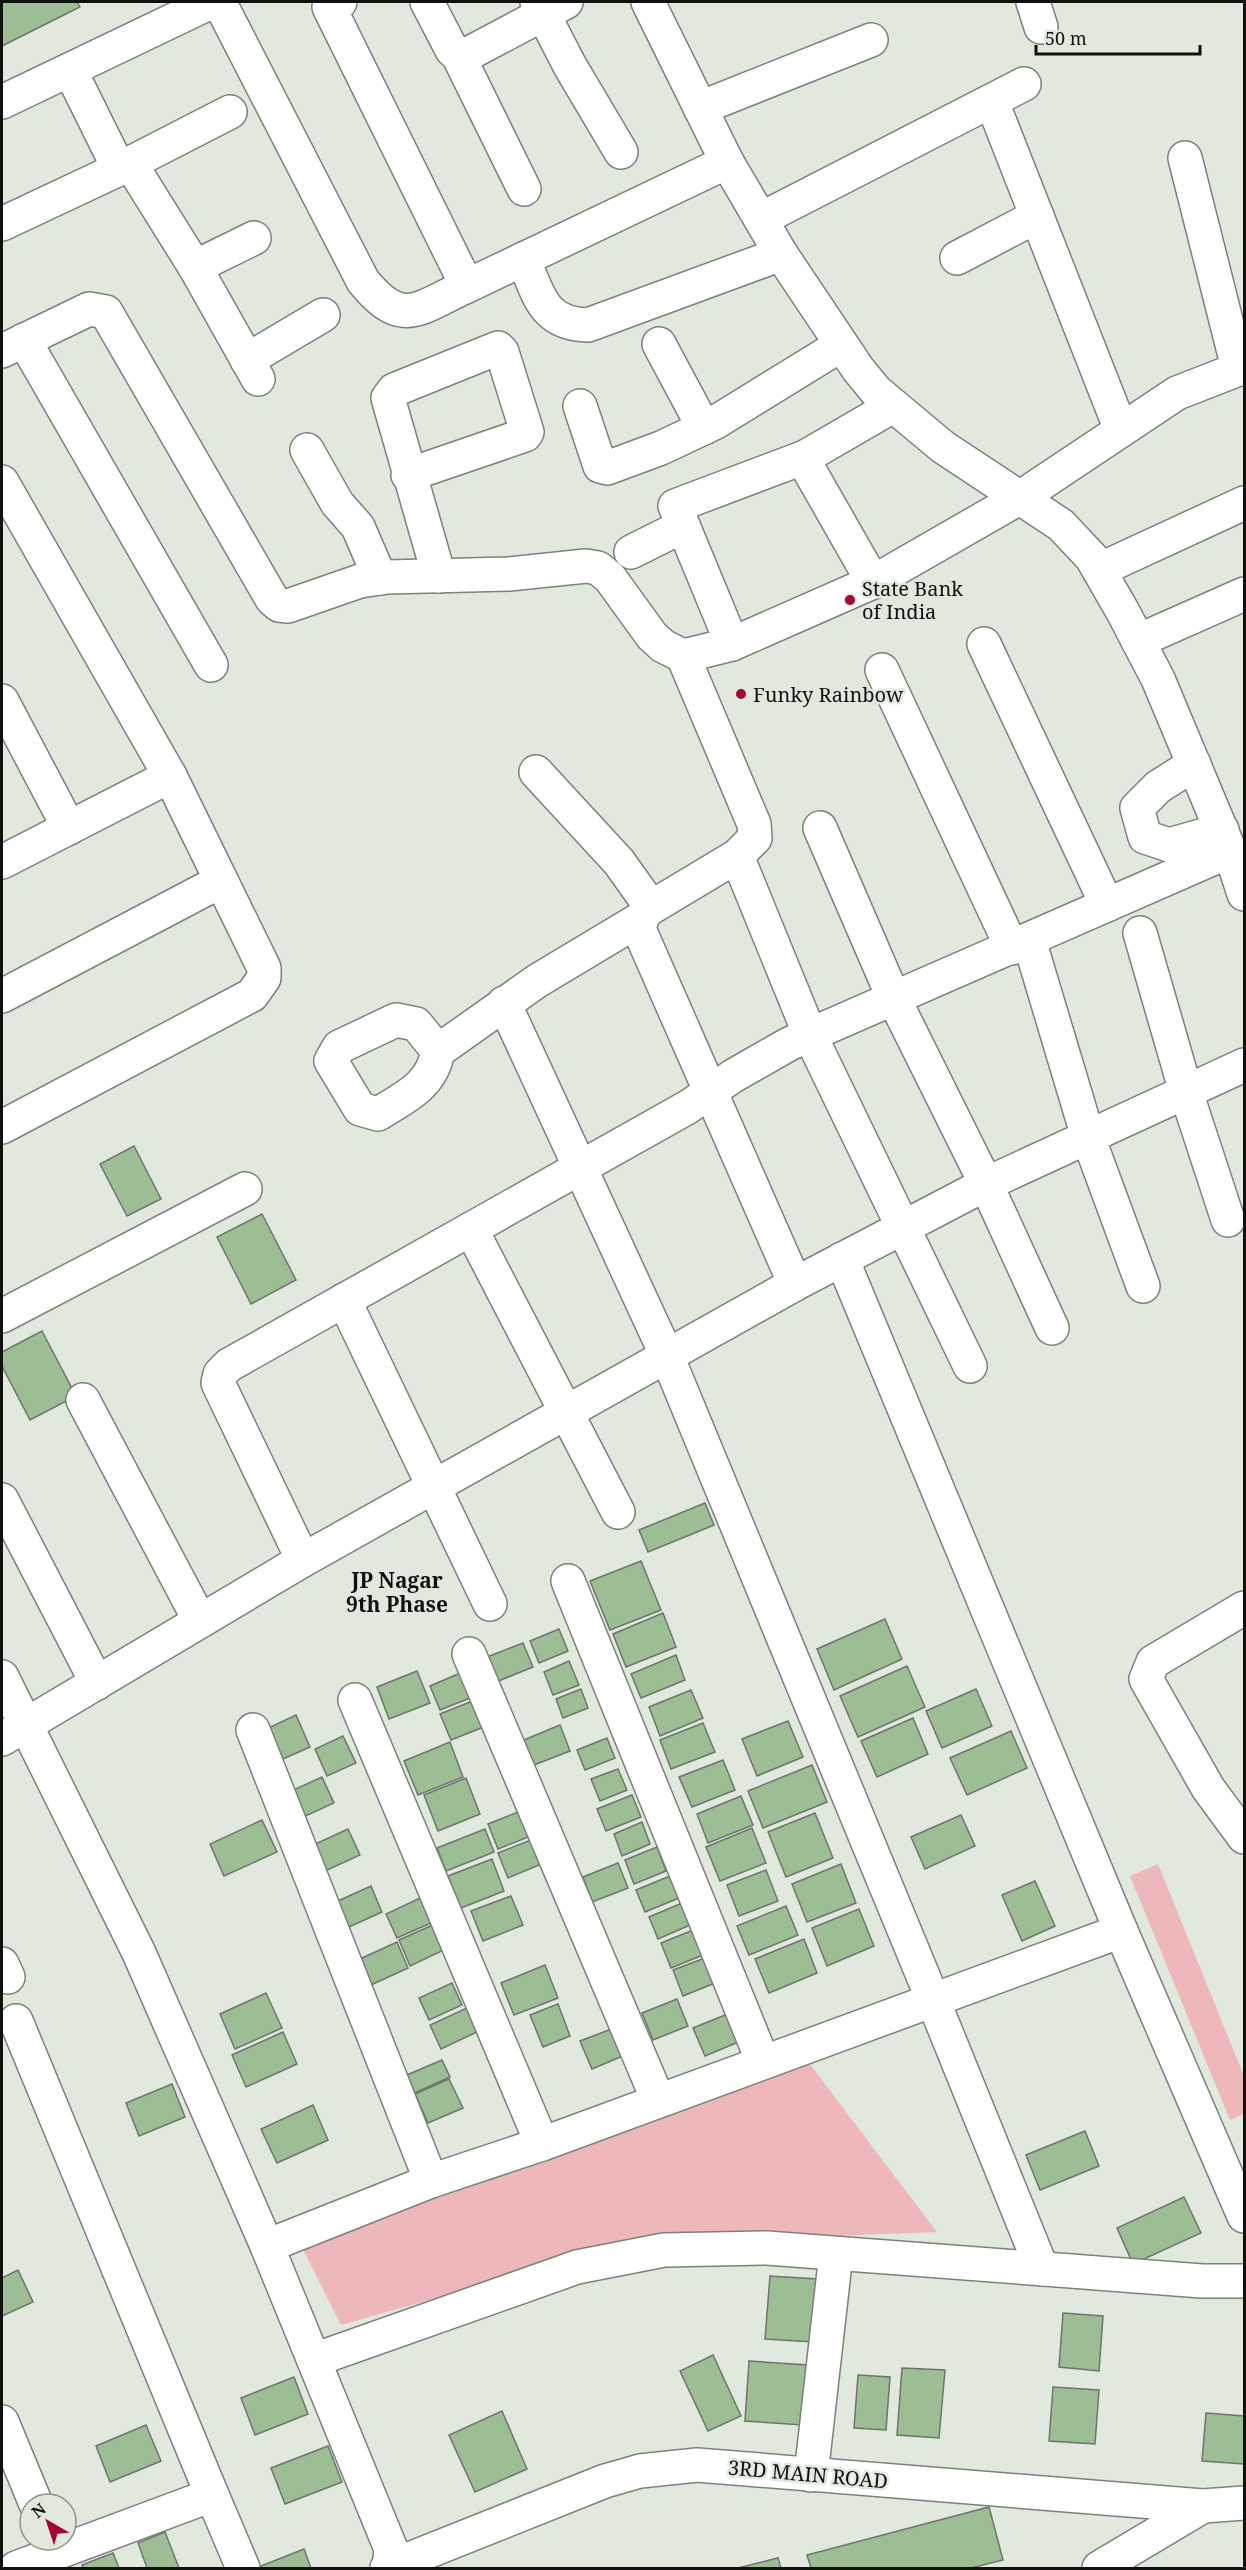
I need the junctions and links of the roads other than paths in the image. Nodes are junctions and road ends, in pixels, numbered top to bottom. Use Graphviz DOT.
graph roads {
  1 [pos="213,2"];
  2 [pos="340,2"];
  3 [pos="427,2"];
  4 [pos="648,2"];
  5 [pos="549,6"];
  6 [pos="871,40"];
  7 [pos="458,54"];
  8 [pos="70,70"];
  9 [pos="1024,84"];
  10 [pos="2,102"];
  11 [pos="992,102"];
  12 [pos="700,108"];
  13 [pos="230,112"];
  14 [pos="621,153"];
  15 [pos="1185,158"];
  16 [pos="727,162"];
  17 [pos="125,166"];
  18 [pos="524,189"];
  19 [pos="1037,216"];
  20 [pos="761,219"];
  21 [pos="2,224"];
  22 [pos="254,238"];
  23 [pos="781,254"];
  24 [pos="957,258"];
  25 [pos="523,259"];
  26 [pos="195,267"];
  27 [pos="467,286"];
  28 [pos="322,315"];
  29 [pos="658,344"];
  30 [pos="841,345"];
  31 [pos="13,346"];
  32 [pos="1241,368"];
  33 [pos="580,406"];
  34 [pos="893,406"];
  35 [pos="704,428"];
  36 [pos="1121,430"];
  37 [pos="307,450"];
  38 [pos="805,458"];
  39 [pos="408,475"];
  40 [pos="2,482"];
  41 [pos="1021,497"];
  42 [pos="1245,503"];
  43 [pos="683,526"];
  44 [pos="631,552"];
  45 [pos="1099,570"];
  46 [pos="439,576"];
  47 [pos="380,578"];
  48 [pos="873,582"];
  49 [pos="1245,594"];
  50 [pos="1138,640"];
  51 [pos="732,644"];
  52 [pos="984,644"];
  53 [pos="683,656"];
  54 [pos="211,665"];
  55 [pos="882,670"];
  56 [pos="2,701"];
  57 [pos="1194,764"];
  58 [pos="536,772"];
  59 [pos="170,776"];
  60 [pos="69,828"];
  61 [pos="820,828"];
  62 [pos="1226,840"];
  63 [pos="737,856"];
  64 [pos="2,862"];
  65 [pos="222,881"];
  66 [pos="1245,894"];
  67 [pos="1107,905"];
  68 [pos="646,913"];
  69 [pos="1140,933"];
  70 [pos="1021,944"];
  71 [pos="2,996"];
  72 [pos="894,999"];
  73 [pos="504,1003"];
  74 [pos="810,1035"];
  75 [pos="438,1051"];
  76 [pos="1245,1065"];
  77 [pos="711,1090"];
  78 [pos="1186,1092"];
  79 [pos="2,1127"];
  80 [pos="1088,1137"];
  81 [pos="581,1167"];
  82 [pos="986,1184"];
  83 [pos="245,1189"];
  84 [pos="1228,1220"];
  85 [pos="903,1226"];
  86 [pos="471,1229"];
  87 [pos="842,1259"];
  88 [pos="795,1284"];
  89 [pos="1143,1286"];
  90 [pos="344,1300"];
  91 [pos="2,1316"];
  92 [pos="1052,1328"];
  93 [pos="667,1356"];
  94 [pos="970,1366"];
  95 [pos="83,1400"];
  96 [pos="565,1413"];
  97 [pos="433,1486"];
  98 [pos="2,1500"];
  99 [pos="618,1512"];
  100 [pos="303,1560"];
  101 [pos="568,1581"];
  102 [pos="490,1604"];
  103 [pos="1245,1608"];
  104 [pos="200,1622"];
  105 [pos="469,1654"];
  106 [pos="2,1677"];
  107 [pos="97,1683"];
  108 [pos="355,1700"];
  109 [pos="253,1730"];
  110 [pos="14,1732"];
  111 [pos="1245,1837"];
  112 [pos="1121,1931"];
  113 [pos="933,2000"];
  114 [pos="16,2021"];
  115 [pos="763,2062"];
  116 [pos="658,2100"];
  117 [pos="542,2144"];
  118 [pos="1234,2160"];
  119 [pos="430,2181"];
  120 [pos="1245,2216"];
  121 [pos="267,2246"];
  122 [pos="836,2254"];
  123 [pos="1042,2270"];
  124 [pos="1245,2281"];
  125 [pos="314,2360"];
  126 [pos="2,2422"];
  127 [pos="811,2475"];
  128 [pos="31,2492"];
  129 [pos="212,2495"];
  130 [pos="1106,2499"];
  131 [pos="1245,2503"];
  132 [pos="1203,2506"];
  133 [pos="78,2538"];
  134 [pos="44,2552"];
  135 [pos="1128,2552"];
  136 [pos="16,2568"];
  137 [pos="243,2568"];
  138 [pos="388,2568"];
  139 [pos="1099,2568"];
  1 -- 8 [label="street"];
  1 -- 27 [label="street"];
  2 -- 27 [label="street"];
  3 -- 7 [label="street"];
  4 -- 12 [label="street"];
  5 -- 7 [label="street"];
  5 -- 14 [label="street"];
  6 -- 12 [label="street"];
  7 -- 18 [label="street"];
  8 -- 10 [label="street"];
  8 -- 17 [label="street"];
  9 -- 11 [label="street"];
  11 -- 19 [label="street"];
  11 -- 20 [label="street"];
  12 -- 16 [label="street"];
  13 -- 17 [label="street"];
  15 -- 32 [label="street"];
  16 -- 20 [label="street"];
  16 -- 25 [label="street"];
  17 -- 21 [label="street"];
  17 -- 26 [label="street"];
  19 -- 24 [label="street"];
  19 -- 36 [label="street"];
  20 -- 23 [label="street"];
  22 -- 26 [label="street"];
  23 -- 25 [label="street"];
  23 -- 30 [label="street"];
  25 -- 27 [label="street"];
  26 -- 28 [label="street"];
  29 -- 35 [label="street"];
  30 -- 34 [label="street"];
  30 -- 35 [label="street"];
  31 -- 47 [label="street"];
  31 -- 54 [label="street"];
  32 -- 36 [label="street"];
  33 -- 35 [label="street"];
  34 -- 38 [label="street"];
  34 -- 41 [label="street"];
  36 -- 41 [label="street"];
  37 -- 47 [label="street"];
  38 -- 43 [label="street"];
  38 -- 48 [label="street"];
  39 -- 39 [label="street"];
  39 -- 46 [label="street"];
  40 -- 59 [label="street"];
  41 -- 45 [label="street"];
  41 -- 48 [label="street"];
  42 -- 45 [label="street"];
  43 -- 44 [label="street"];
  43 -- 51 [label="street"];
  45 -- 50 [label="street"];
  46 -- 47 [label="street"];
  46 -- 53 [label="street"];
  48 -- 51 [label="street"];
  49 -- 50 [label="street"];
  50 -- 57 [label="street"];
  51 -- 53 [label="street"];
  52 -- 67 [label="street"];
  53 -- 63 [label="street"];
  55 -- 70 [label="street"];
  56 -- 60 [label="street"];
  57 -- 62 [label="street"];
  57 -- 62 [label="street"];
  58 -- 68 [label="street"];
  59 -- 60 [label="street"];
  59 -- 65 [label="street"];
  60 -- 64 [label="street"];
  61 -- 72 [label="street"];
  62 -- 66 [label="street"];
  62 -- 67 [label="street"];
  63 -- 68 [label="street"];
  63 -- 74 [label="street"];
  65 -- 71 [label="street"];
  65 -- 79 [label="street"];
  67 -- 70 [label="street"];
  68 -- 73 [label="street"];
  68 -- 77 [label="street"];
  69 -- 78 [label="street"];
  70 -- 72 [label="street"];
  70 -- 80 [label="street"];
  72 -- 74 [label="street"];
  72 -- 82 [label="street"];
  73 -- 75 [label="street"];
  73 -- 81 [label="street"];
  74 -- 77 [label="street"];
  74 -- 85 [label="street"];
  76 -- 78 [label="street"];
  77 -- 81 [label="street"];
  77 -- 88 [label="street"];
  78 -- 80 [label="street"];
  78 -- 84 [label="street"];
  80 -- 82 [label="street"];
  80 -- 89 [label="street"];
  81 -- 86 [label="street"];
  81 -- 93 [label="street"];
  82 -- 85 [label="street"];
  82 -- 92 [label="street"];
  83 -- 91 [label="street"];
  85 -- 87 [label="street"];
  85 -- 94 [label="street"];
  86 -- 90 [label="street"];
  86 -- 96 [label="street"];
  87 -- 88 [label="street"];
  87 -- 112 [label="street"];
  88 -- 93 [label="street"];
  90 -- 97 [label="street"];
  90 -- 100 [label="street"];
  93 -- 96 [label="street"];
  93 -- 113 [label="street"];
  95 -- 104 [label="street"];
  96 -- 97 [label="street"];
  96 -- 99 [label="street"];
  97 -- 100 [label="street"];
  97 -- 102 [label="street"];
  98 -- 107 [label="street"];
  100 -- 104 [label="street"];
  101 -- 115 [label="street"];
  103 -- 111 [label="street"];
  104 -- 107 [label="street"];
  105 -- 116 [label="street"];
  106 -- 110 [label="street"];
  107 -- 110 [label="street"];
  108 -- 117 [label="street"];
  109 -- 119 [label="street"];
  110 -- 121 [label="street"];
  112 -- 113 [label="street"];
  112 -- 118 [label="street"];
  113 -- 115 [label="street"];
  113 -- 123 [label="street"];
  114 -- 129 [label="street"];
  115 -- 116 [label="street"];
  116 -- 117 [label="street"];
  117 -- 119 [label="street"];
  118 -- 120 [label="street"];
  119 -- 121 [label="street"];
  121 -- 125 [label="street"];
  122 -- 123 [label="street"];
  122 -- 125 [label="street"];
  122 -- 127 [label="street"];
  123 -- 124 [label="street"];
  125 -- 138 [label="street"];
  126 -- 128 [label="street"];
  127 -- 130 [label="street, 3RD MAIN ROAD"];
  127 -- 138 [label="street, 3RD MAIN ROAD"];
  129 -- 133 [label="street"];
  129 -- 137 [label="street"];
  130 -- 132 [label="street, 3RD MAIN ROAD"];
  130 -- 135 [label="street"];
  131 -- 132 [label="street, 3RD MAIN ROAD"];
  132 -- 135 [label="street"];
  134 -- 136 [label="street"];
  135 -- 139 [label="street"];
}
